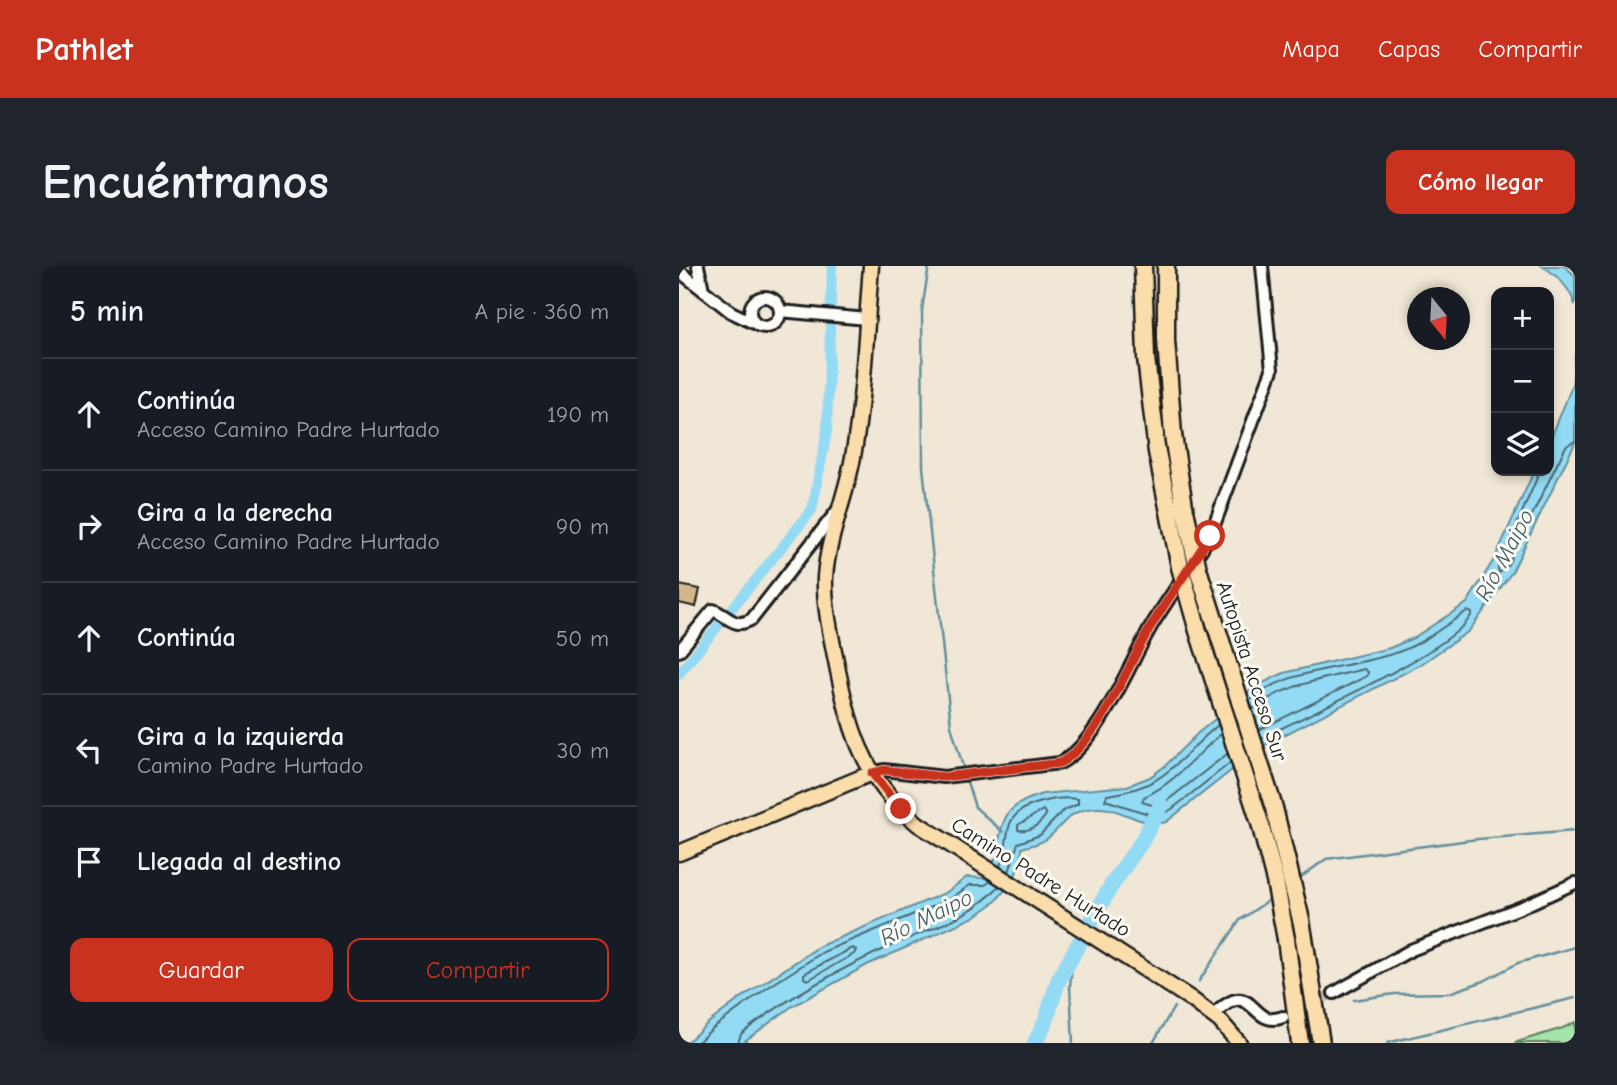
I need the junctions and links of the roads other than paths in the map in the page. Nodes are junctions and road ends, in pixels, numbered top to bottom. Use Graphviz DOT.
graph roads {
  1 [pos="698,266"];
  2 [pos="871,266"];
  3 [pos="1143,266"];
  4 [pos="1166,266"];
  5 [pos="1262,266"];
  6 [pos="679,271"];
  7 [pos="702,290"];
  8 [pos="780,311"];
  9 [pos="867,318"];
  10 [pos="756,324"];
  11 [pos="842,505"];
  12 [pos="679,651"];
  13 [pos="872,773"];
  14 [pos="679,853"];
  15 [pos="1575,884"];
  16 [pos="1334,993"];
  17 [pos="1214,1016"];
  18 [pos="1283,1017"];
  19 [pos="1239,1043"];
  20 [pos="1300,1043"];
  21 [pos="1321,1043"];
  1 -- 7 [label="street"];
  2 -- 9 [label="main road, Camino Padre Hurtado"];
  3 -- 20 [label="highway, Autopista Acceso Sur, bridge"];
  4 -- 21 [label="highway, Autopista Acceso Sur, bridge"];
  5 -- 13 [label="street"];
  6 -- 7 [label="street"];
  7 -- 10 [label="street"];
  8 -- 9 [label="street"];
  8 -- 10 [label="street"];
  8 -- 10 [label="street"];
  9 -- 11 [label="main road, Camino Padre Hurtado"];
  11 -- 12 [label="street"];
  11 -- 13 [label="main road, Camino Padre Hurtado"];
  13 -- 14 [label="main road"];
  13 -- 17 [label="main road, Camino Padre Hurtado"];
  15 -- 16 [label="street"];
  17 -- 18 [label="street"];
  17 -- 19 [label="main road, Camino Padre Hurtado"];
}
